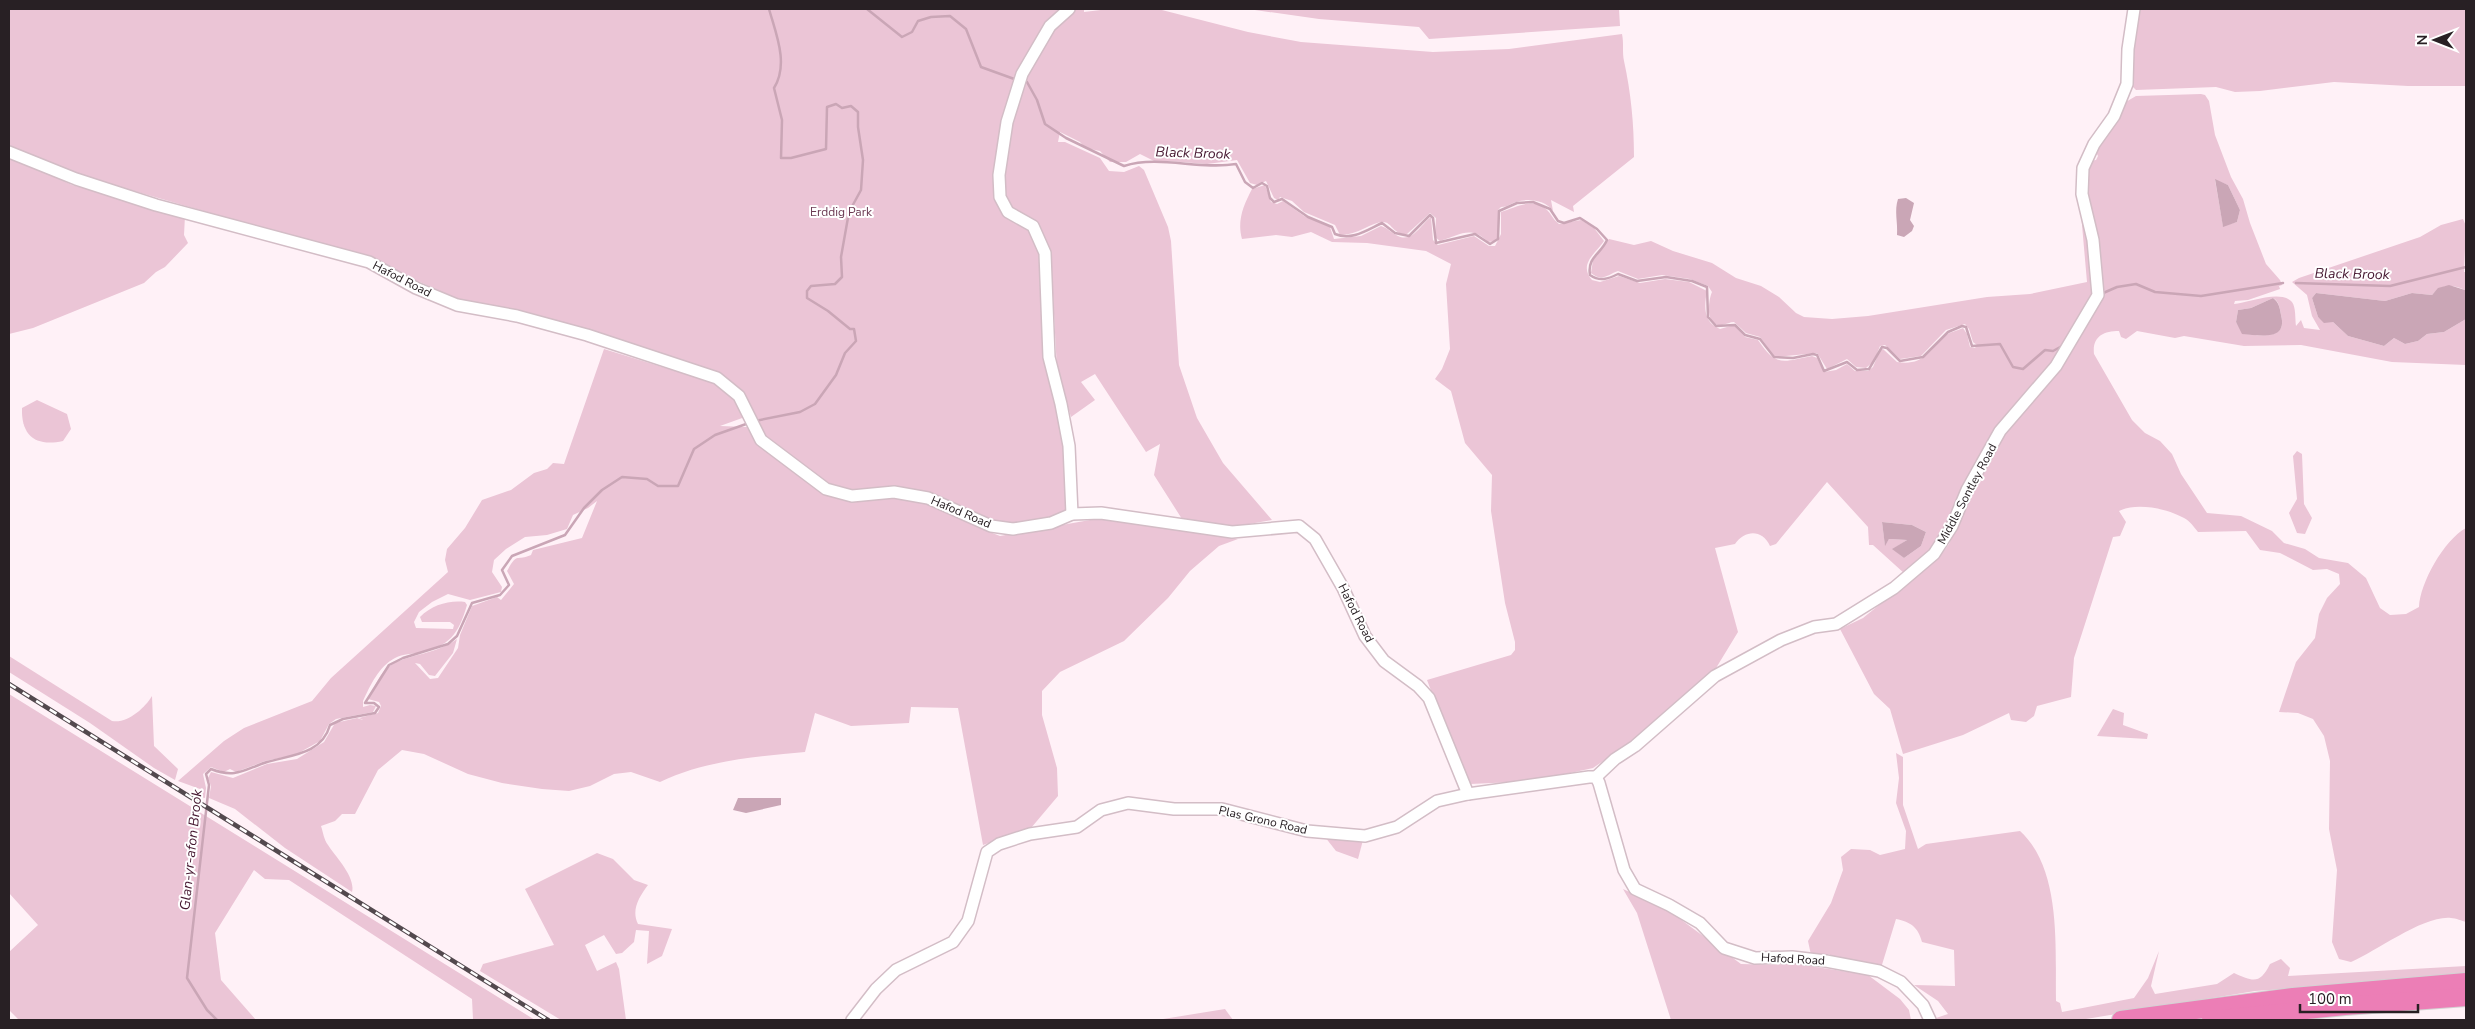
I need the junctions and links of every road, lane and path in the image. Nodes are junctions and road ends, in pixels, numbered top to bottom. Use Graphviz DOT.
graph roads {
  1 [pos="1069,9"];
  2 [pos="2134,9"];
  3 [pos="9,152"];
  4 [pos="1072,514"];
  5 [pos="1596,777"];
  6 [pos="1468,794"];
  7 [pos="2466,982"];
  8 [pos="2466,997"];
  9 [pos="852,1020"];
  10 [pos="1930,1020"];
  11 [pos="2120,1020"];
  12 [pos="2211,1020"];
  1 -- 4 [label="street"];
  2 -- 5 [label="street, Middle Sontley Road"];
  3 -- 4 [label="street, Hafod Road"];
  4 -- 6 [label="street, Hafod Road"];
  5 -- 6 [label="street"];
  5 -- 10 [label="street, Hafod Road"];
  6 -- 9 [label="street, Plas Grono Road"];
  7 -- 11 [label="highway"];
  8 -- 12 [label="highway"];
}
